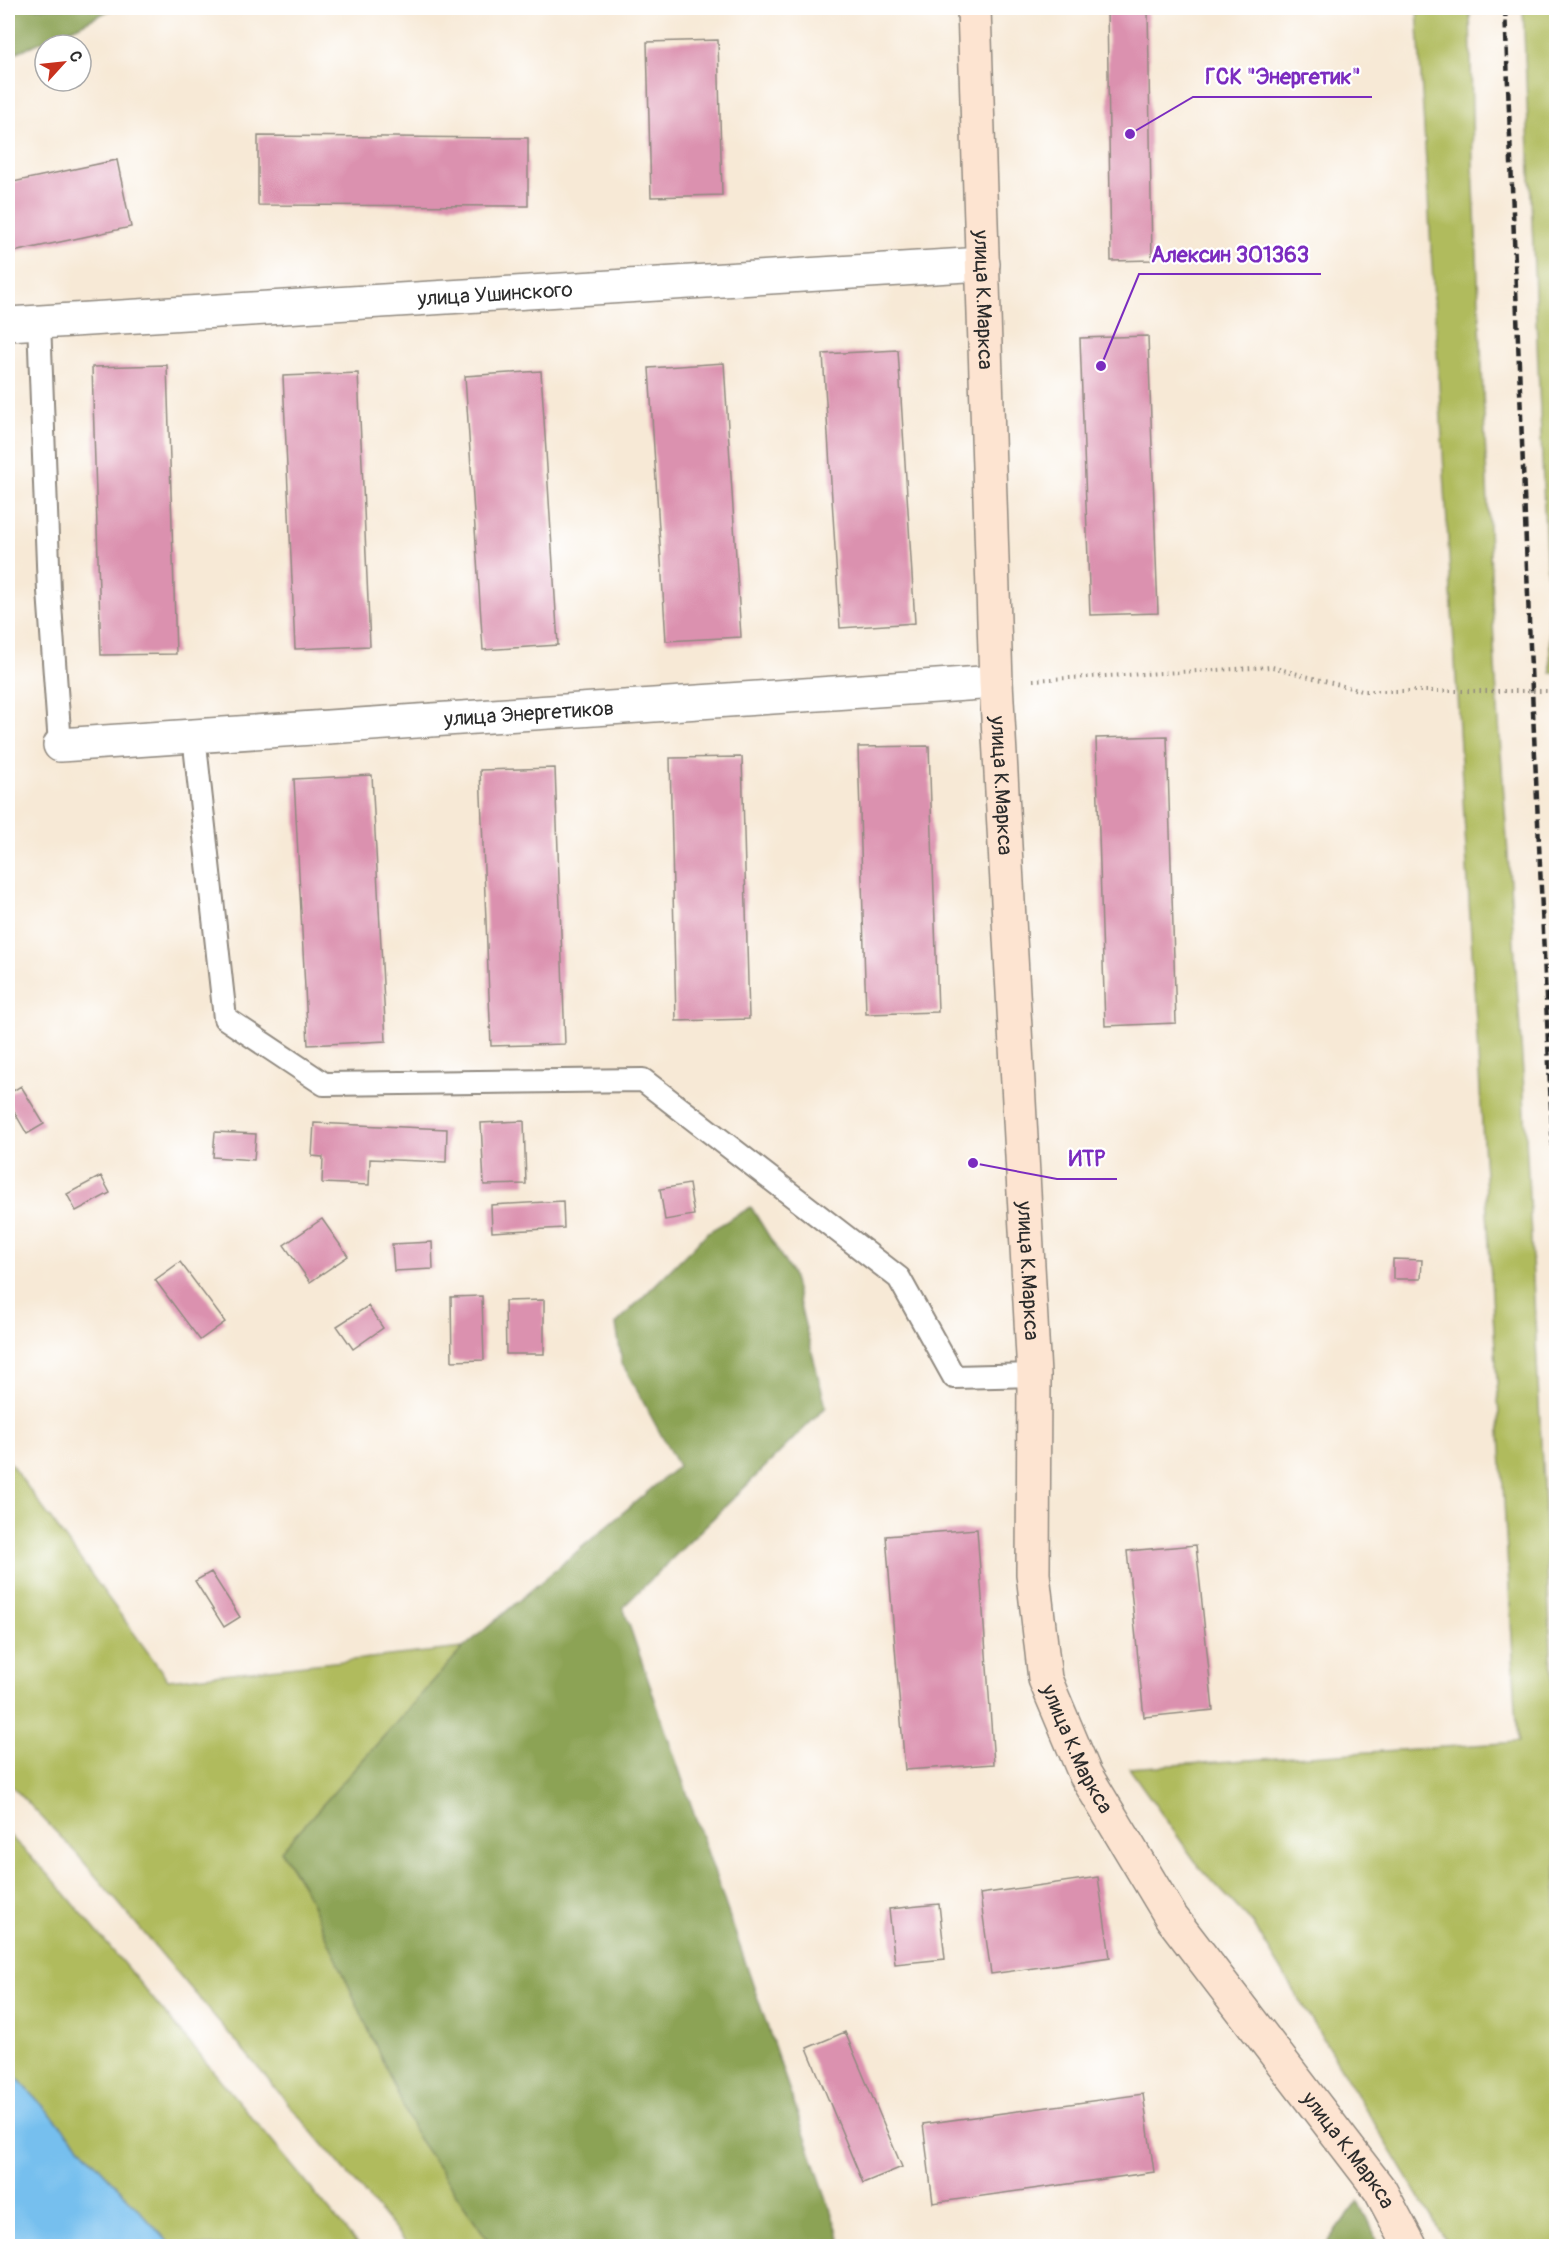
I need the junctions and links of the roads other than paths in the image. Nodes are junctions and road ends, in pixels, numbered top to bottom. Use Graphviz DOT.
graph roads {
  1 [pos="974,8"];
  2 [pos="983,264"];
  3 [pos="23,323"];
  4 [pos="996,682"];
  5 [pos="194,736"];
  6 [pos="60,745"];
  7 [pos="1034,1375"];
  8 [pos="1410,2247"];
  1 -- 2 [label="main road, улица К.Маркса"];
  2 -- 3 [label="street, улица Ушинского"];
  2 -- 4 [label="main road, улица К.Маркса"];
  3 -- 6 [label="lane"];
  4 -- 5 [label="street, улица Энергетиков"];
  4 -- 7 [label="main road, улица К.Маркса"];
  5 -- 6 [label="street, улица Энергетиков"];
  5 -- 7 [label="lane"];
  7 -- 8 [label="main road, улица К.Маркса"];
}
